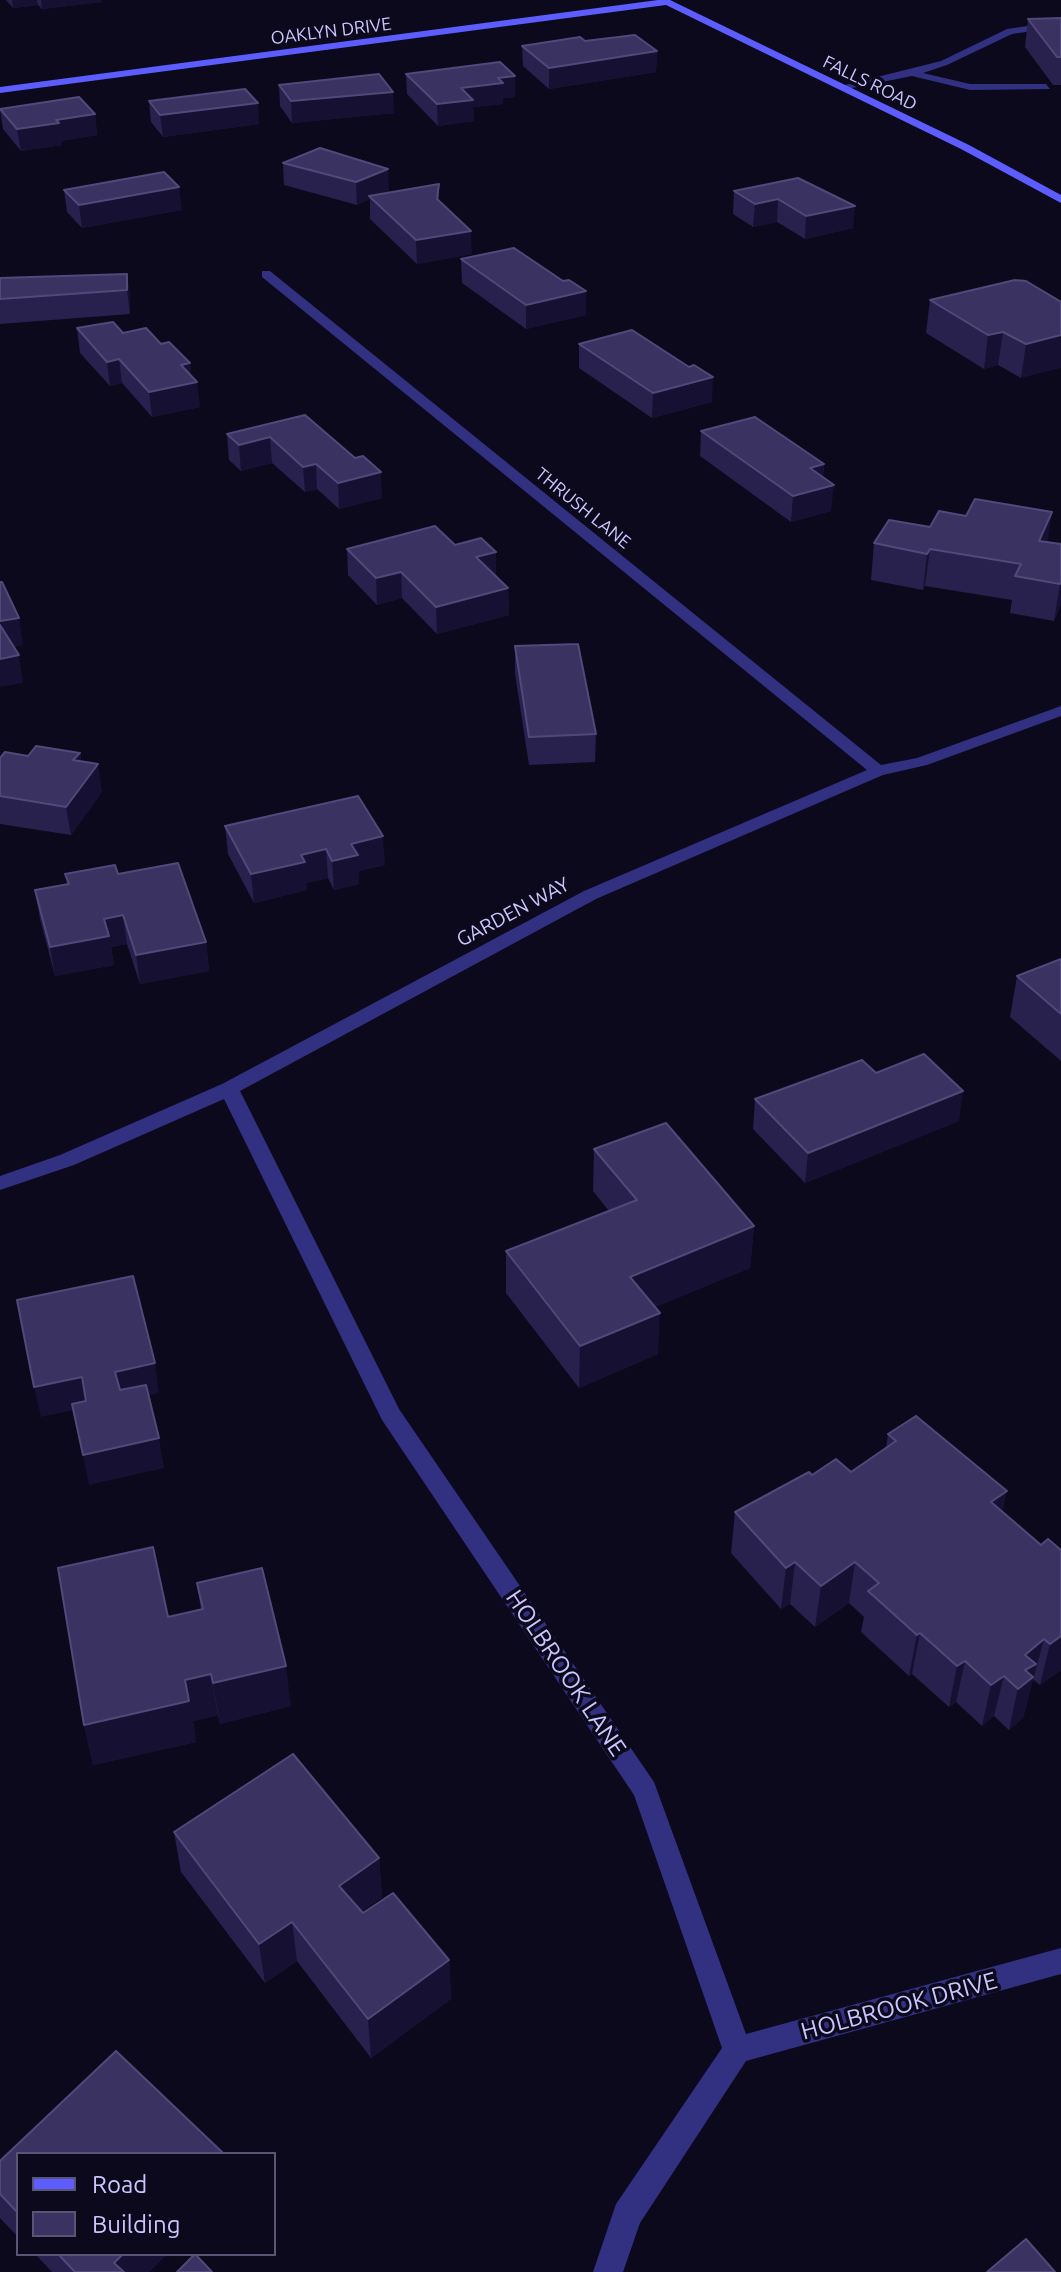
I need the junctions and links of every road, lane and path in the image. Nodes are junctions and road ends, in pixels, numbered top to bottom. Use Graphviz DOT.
graph roads {
  1 [pos="665,1"];
  2 [pos="1061,24"];
  3 [pos="913,73"];
  4 [pos="842,87"];
  5 [pos="1046,87"];
  6 [pos="0,90"];
  7 [pos="1061,200"];
  8 [pos="266,274"];
  9 [pos="1061,711"];
  10 [pos="878,771"];
  11 [pos="229,1089"];
  12 [pos="0,1183"];
  13 [pos="1061,1961"];
  14 [pos="737,2050"];
  15 [pos="608,2272"];
  1 -- 4 [label="street, FALLS ROAD"];
  1 -- 6 [label="street, OAKLYN DRIVE"];
  2 -- 3 [label="street"];
  3 -- 4 [label="street"];
  3 -- 5 [label="street"];
  4 -- 7 [label="street, FALLS ROAD"];
  8 -- 10 [label="street, THRUSH LANE"];
  9 -- 10 [label="street, GARDEN WAY"];
  10 -- 11 [label="street, GARDEN WAY"];
  11 -- 12 [label="street, GARDEN WAY"];
  11 -- 14 [label="street, HOLBROOK LANE"];
  13 -- 14 [label="street, HOLBROOK DRIVE"];
  14 -- 15 [label="street"];
}
